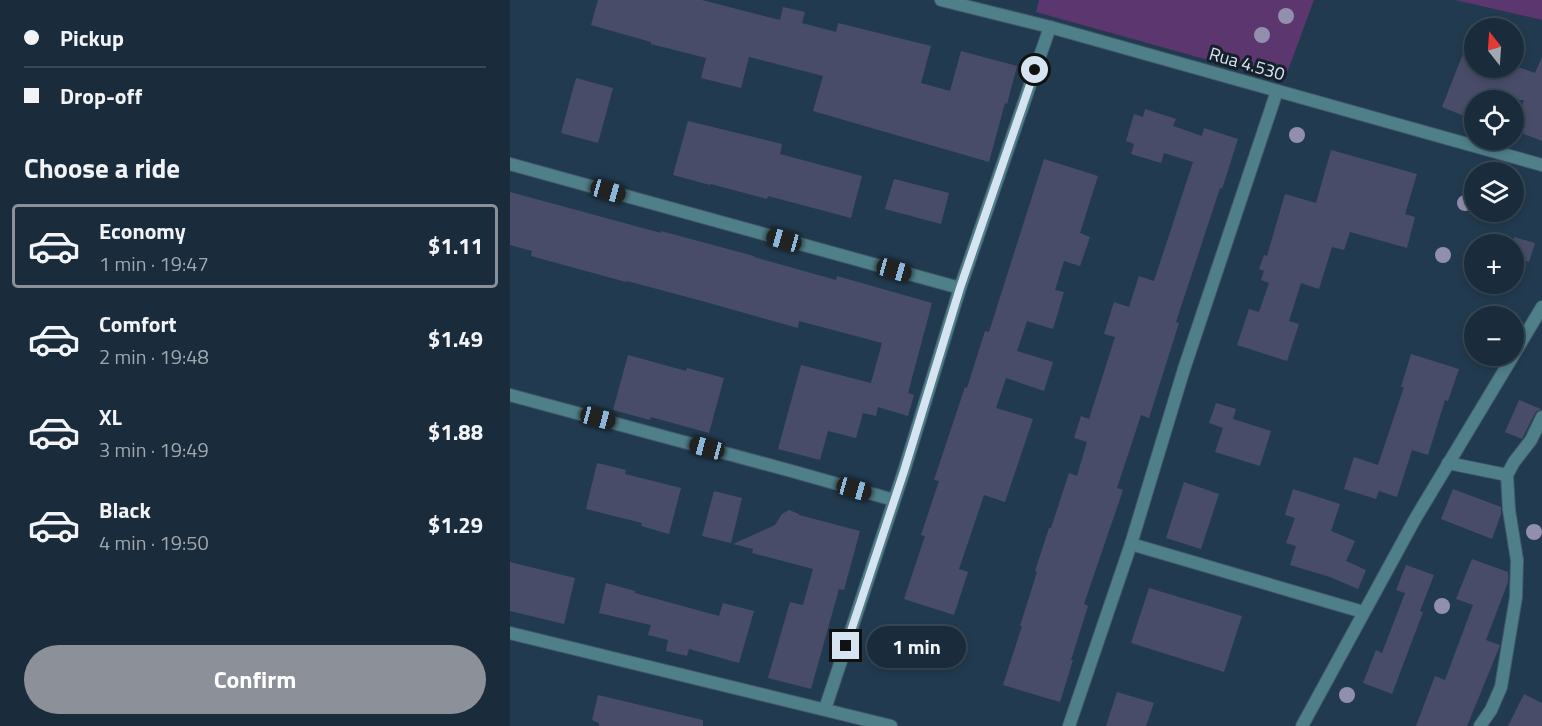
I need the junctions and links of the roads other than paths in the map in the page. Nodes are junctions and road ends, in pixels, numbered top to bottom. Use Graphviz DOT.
graph roads {
  1 [pos="941,0"];
  2 [pos="1050,27"];
  3 [pos="1277,91"];
  4 [pos="510,164"];
  5 [pos="1542,165"];
  6 [pos="960,288"];
  7 [pos="1542,307"];
  8 [pos="1524,337"];
  9 [pos="1506,366"];
  10 [pos="510,395"];
  11 [pos="1542,417"];
  12 [pos="1448,463"];
  13 [pos="1507,475"];
  14 [pos="894,500"];
  15 [pos="1131,544"];
  16 [pos="1363,612"];
  17 [pos="510,633"];
  18 [pos="825,709"];
  19 [pos="891,726"];
  20 [pos="1069,726"];
  21 [pos="1302,726"];
  22 [pos="1480,726"];
  1 -- 2 [label="street, Rua 4.530"];
  2 -- 3 [label="street, Rua 4.530"];
  2 -- 6 [label="street"];
  3 -- 5 [label="street, Rua 4.530"];
  3 -- 15 [label="street"];
  4 -- 6 [label="street"];
  6 -- 14 [label="street"];
  7 -- 8 [label="street"];
  9 -- 12 [label="street"];
  10 -- 14 [label="street"];
  11 -- 13 [label="street"];
  12 -- 13 [label="street"];
  12 -- 16 [label="street"];
  13 -- 22 [label="street"];
  14 -- 18 [label="street"];
  15 -- 16 [label="street"];
  15 -- 20 [label="street"];
  16 -- 21 [label="street"];
  17 -- 18 [label="street"];
  18 -- 19 [label="street"];
}
